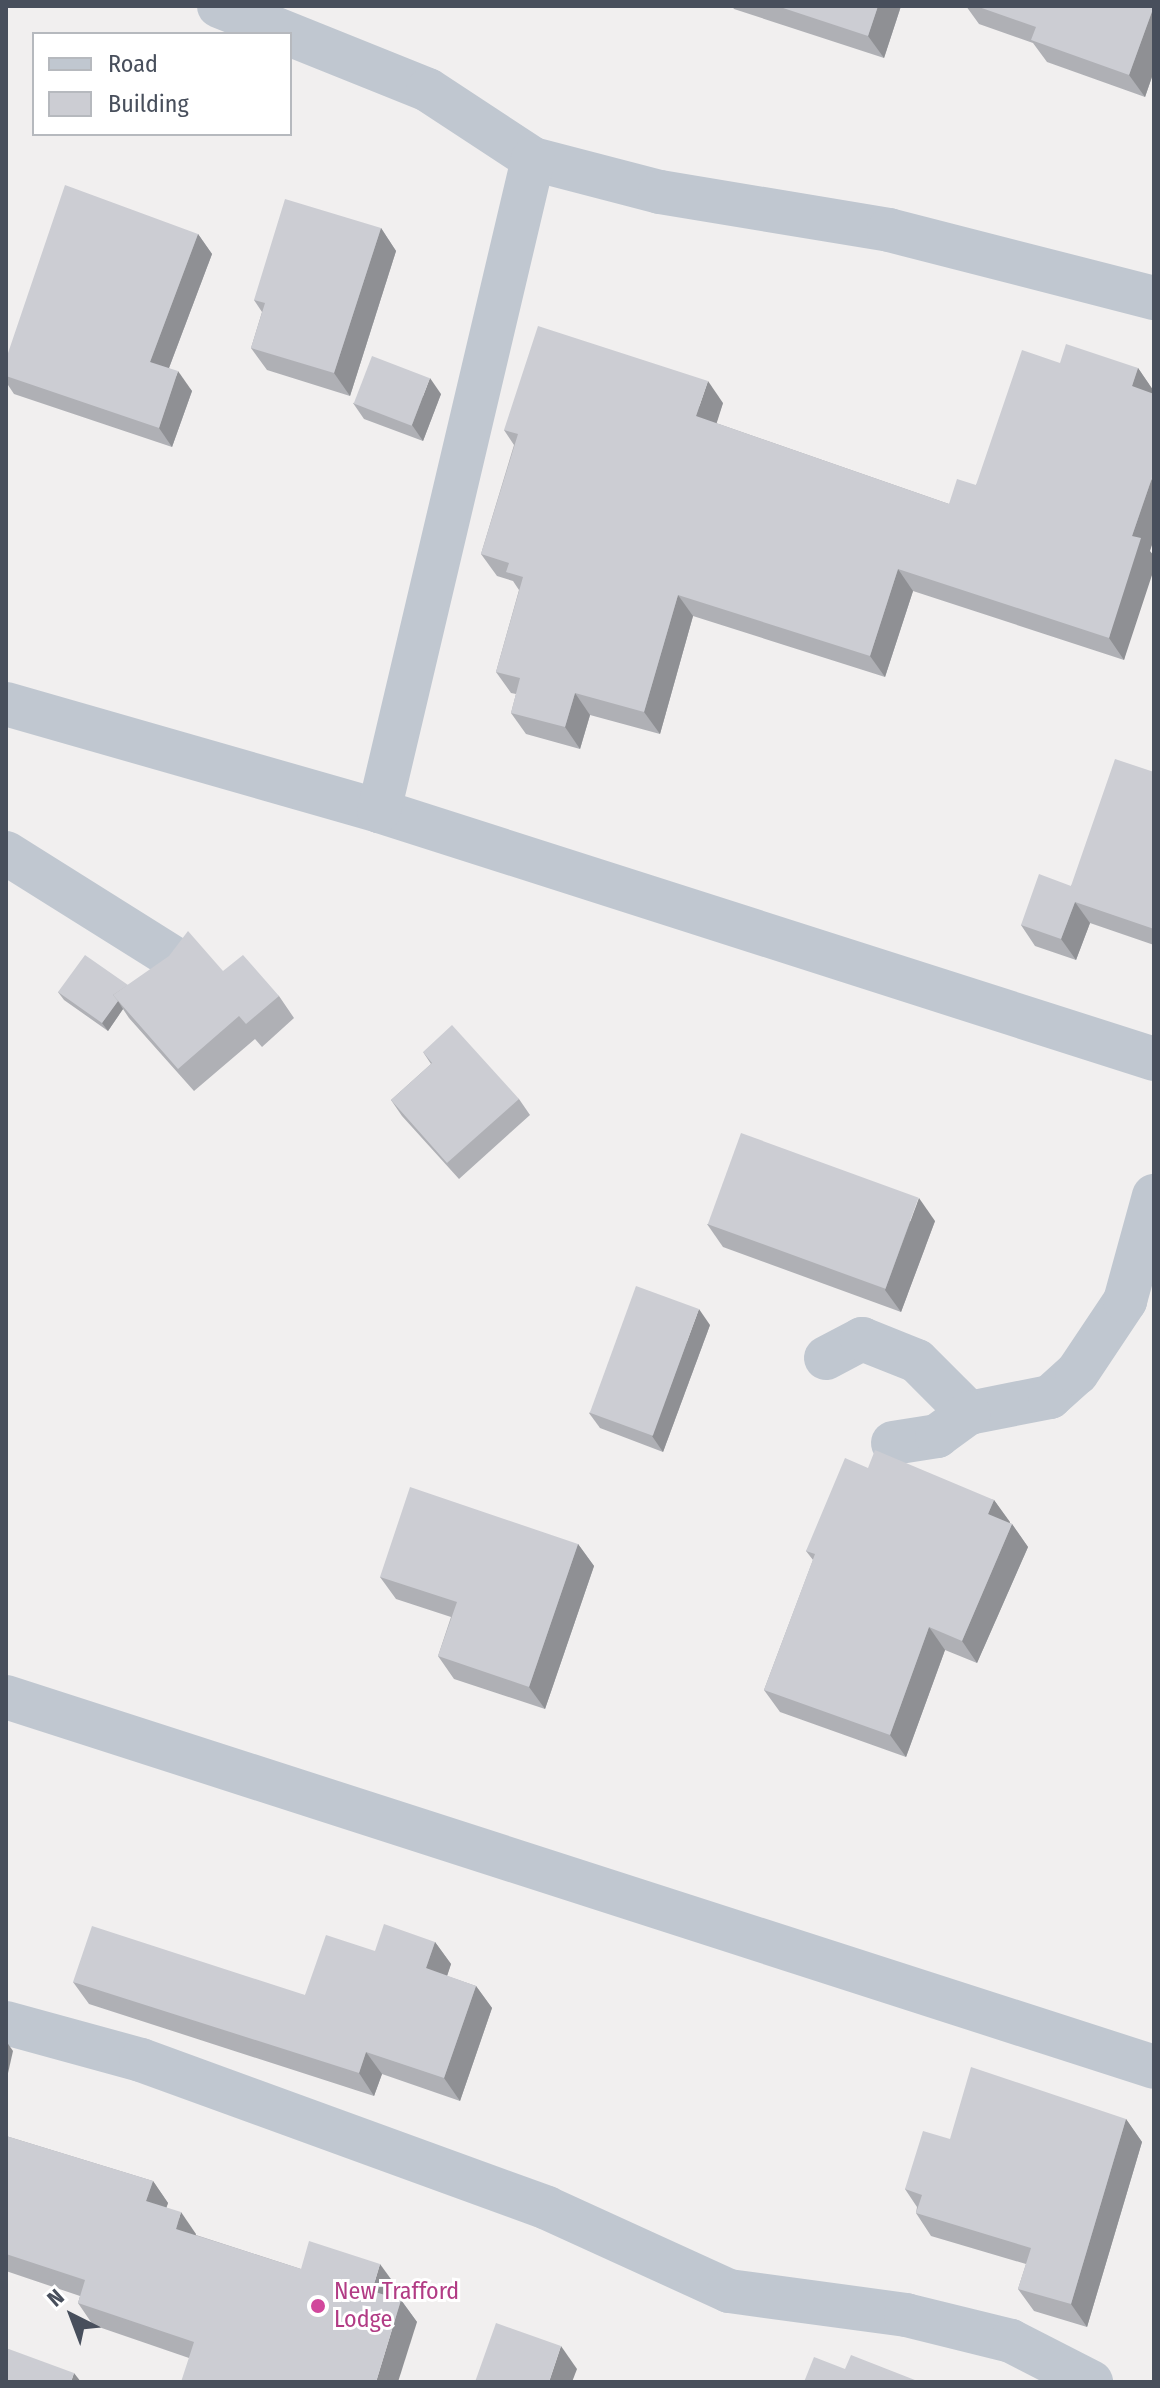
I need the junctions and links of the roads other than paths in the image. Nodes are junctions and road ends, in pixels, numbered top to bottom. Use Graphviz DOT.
graph roads {
  1 [pos="219,6"];
  2 [pos="284,32"];
  3 [pos="292,35"];
  4 [pos="533,159"];
  5 [pos="1154,298"];
  6 [pos="6,704"];
  7 [pos="379,811"];
  8 [pos="6,853"];
  9 [pos="172,957"];
  10 [pos="1154,1059"];
  11 [pos="1154,1196"];
  12 [pos="826,1358"];
  13 [pos="969,1413"];
  14 [pos="893,1443"];
  15 [pos="6,1697"];
  16 [pos="6,2023"];
  17 [pos="1154,2067"];
  18 [pos="1091,2382"];
  1 -- 2 [label="street"];
  3 -- 4 [label="street"];
  4 -- 5 [label="street"];
  4 -- 7 [label="street"];
  6 -- 7 [label="street"];
  7 -- 10 [label="street"];
  8 -- 9 [label="street"];
  11 -- 13 [label="street"];
  12 -- 13 [label="street"];
  13 -- 14 [label="street"];
  15 -- 17 [label="street"];
  16 -- 18 [label="street"];
}
